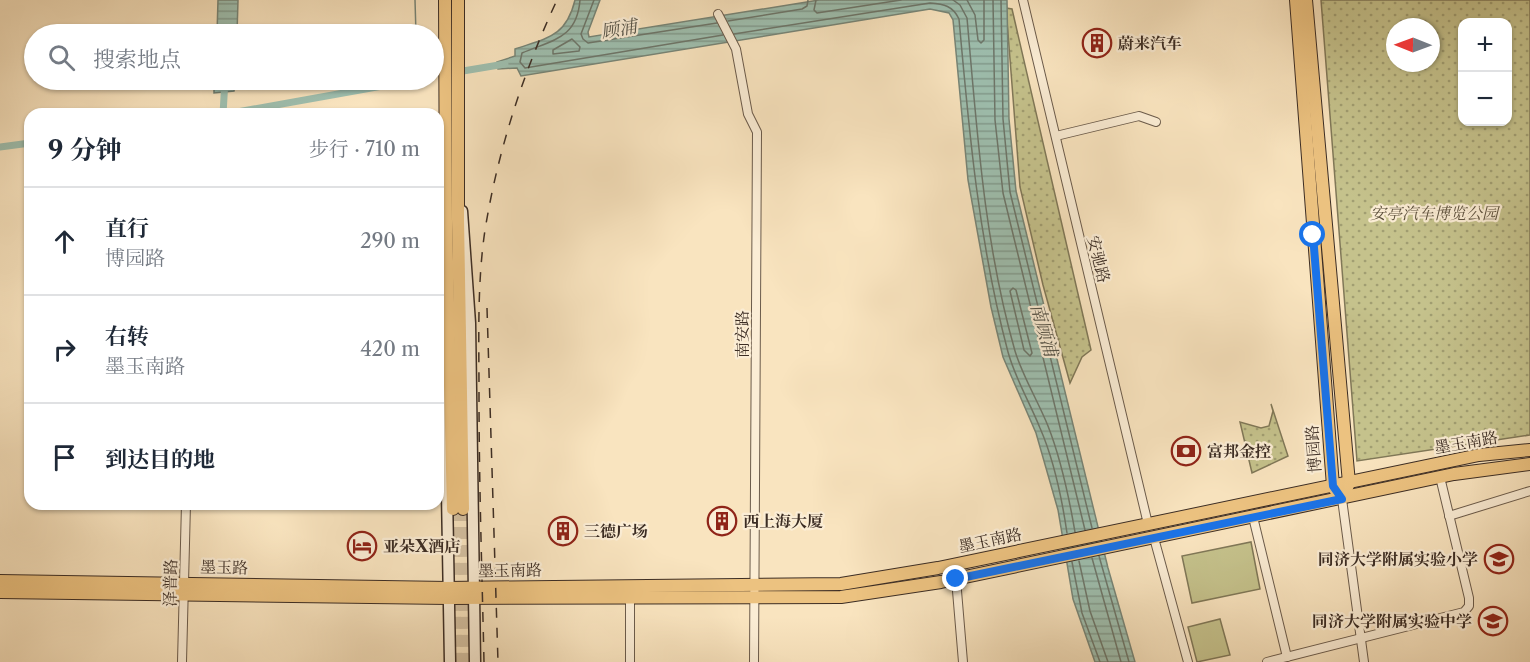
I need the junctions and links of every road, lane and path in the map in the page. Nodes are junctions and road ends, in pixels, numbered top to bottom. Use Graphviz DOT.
graph roads {
  1 [pos="445,0"];
  2 [pos="458,0"];
  3 [pos="1023,0"];
  4 [pos="1296,0"];
  5 [pos="1306,0"];
  6 [pos="718,14"];
  7 [pos="451,56"];
  8 [pos="1156,122"];
  9 [pos="1056,136"];
  10 [pos="452,183"];
  11 [pos="444,209"];
  12 [pos="444,408"];
  13 [pos="1530,450"];
  14 [pos="1530,464"];
  15 [pos="1440,477"];
  16 [pos="1349,483"];
  17 [pos="1333,486"];
  18 [pos="1530,491"];
  19 [pos="1342,499"];
  20 [pos="458,509"];
  21 [pos="186,510"];
  22 [pos="1449,516"];
  23 [pos="1252,517"];
  24 [pos="1148,524"];
  25 [pos="1154,537"];
  26 [pos="956,579"];
  27 [pos="0,581"];
  28 [pos="184,587"];
  29 [pos="0,592"];
  30 [pos="474,592"];
  31 [pos="754,592"];
  32 [pos="448,593"];
  33 [pos="630,598"];
  34 [pos="1361,637"];
  35 [pos="1287,657"];
  36 [pos="182,662"];
  37 [pos="450,662"];
  38 [pos="474,662"];
  39 [pos="630,662"];
  40 [pos="754,662"];
  41 [pos="963,662"];
  42 [pos="1188,662"];
  43 [pos="1267,662"];
  44 [pos="1364,662"];
  1 -- 7 [label="main road"];
  2 -- 7 [label="main road"];
  3 -- 9 [label="street, 安驰路"];
  4 -- 17 [label="main road, 博园路"];
  5 -- 16 [label="main road, 博园路"];
  6 -- 31 [label="street, 南安路"];
  7 -- 10 [label="main road"];
  8 -- 9 [label="street"];
  9 -- 24 [label="street, 安驰路"];
  10 -- 11 [label="main road"];
  10 -- 20 [label="main road"];
  10 -- 30 [label="main road"];
  12 -- 32 [label="main road"];
  13 -- 16 [label="main road, 墨玉南路"];
  14 -- 15 [label="main road, 墨玉南路"];
  15 -- 19 [label="main road, 墨玉南路"];
  15 -- 22 [label="street"];
  16 -- 17 [label="main road, 墨玉南路"];
  16 -- 19 [label="main road, 博园路"];
  17 -- 19 [label="main road, 博园路"];
  17 -- 24 [label="main road, 墨玉南路"];
  18 -- 22 [label="street"];
  19 -- 23 [label="main road, 墨玉南路"];
  19 -- 34 [label="street"];
  21 -- 28 [label="street, 泽普路"];
  22 -- 34 [label="street"];
  23 -- 25 [label="main road, 墨玉南路"];
  23 -- 35 [label="street"];
  24 -- 31 [label="main road, 墨玉南路"];
  25 -- 26 [label="main road, 墨玉南路"];
  25 -- 42 [label="street"];
  26 -- 31 [label="main road, 墨玉南路"];
  26 -- 41 [label="street"];
  27 -- 28 [label="main road, 墨玉路"];
  28 -- 29 [label="main road, 墨玉路"];
  28 -- 32 [label="main road, 墨玉路"];
  28 -- 36 [label="street, 泽普路"];
  30 -- 31 [label="main road, 墨玉南路"];
  30 -- 32 [label="main road, 墨玉南路"];
  30 -- 33 [label="main road, 墨玉南路"];
  30 -- 38 [label="main road"];
  31 -- 33 [label="main road, 墨玉南路"];
  31 -- 40 [label="street, 南安路"];
  32 -- 37 [label="main road"];
  33 -- 39 [label="street"];
  34 -- 35 [label="street"];
  34 -- 44 [label="street"];
  35 -- 43 [label="street"];
}
